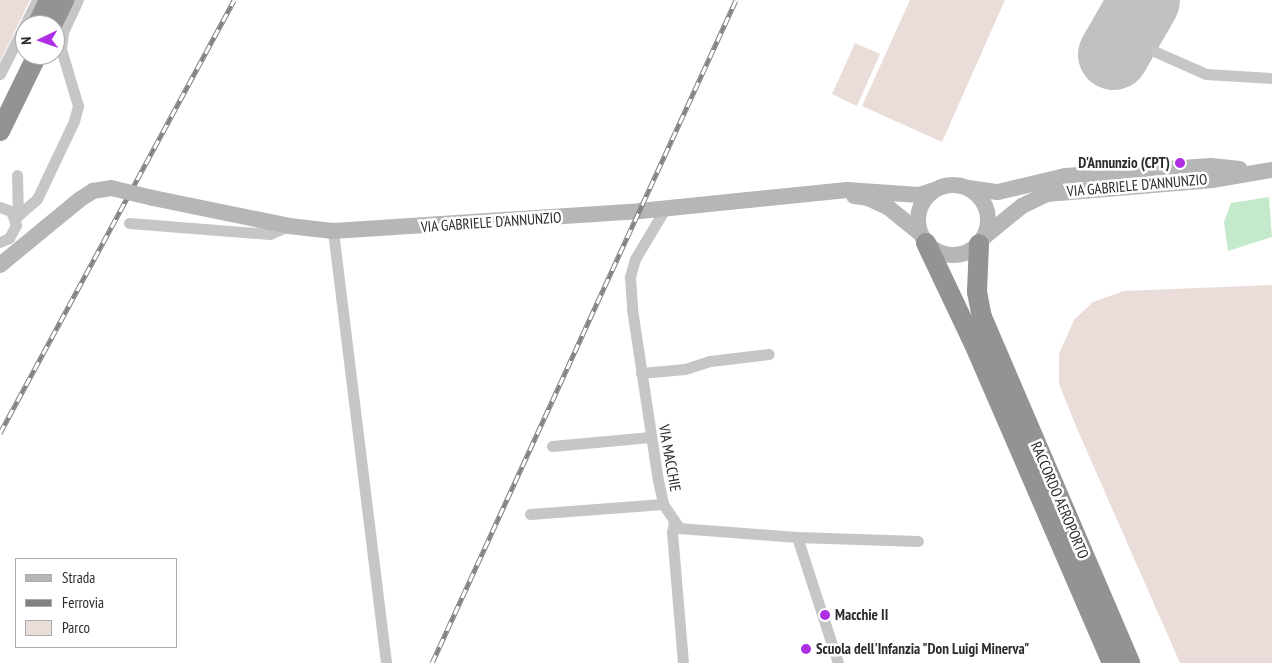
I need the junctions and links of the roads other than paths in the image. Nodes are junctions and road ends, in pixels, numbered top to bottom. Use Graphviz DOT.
graph roads {
  1 [pos="37,0"];
  2 [pos="49,0"];
  3 [pos="64,0"];
  4 [pos="78,0"];
  5 [pos="42,15"];
  6 [pos="57,15"];
  7 [pos="1156,52"];
  8 [pos="17,65"];
  9 [pos="32,65"];
  10 [pos="0,74"];
  11 [pos="1272,78"];
  12 [pos="0,100"];
  13 [pos="0,131"];
  14 [pos="1264,171"];
  15 [pos="17,175"];
  16 [pos="1046,187"];
  17 [pos="968,188"];
  18 [pos="934,190"];
  19 [pos="832,193"];
  20 [pos="0,207"];
  21 [pos="666,207"];
  22 [pos="17,217"];
  23 [pos="128,223"];
  24 [pos="289,226"];
  25 [pos="333,231"];
  26 [pos="923,238"];
  27 [pos="982,240"];
  28 [pos="0,242"];
  29 [pos="0,265"];
  30 [pos="982,341"];
  31 [pos="769,354"];
  32 [pos="641,373"];
  33 [pos="651,437"];
  34 [pos="552,446"];
  35 [pos="663,504"];
  36 [pos="530,514"];
  37 [pos="674,521"];
  38 [pos="797,537"];
  39 [pos="918,541"];
  40 [pos="386,663"];
  41 [pos="684,663"];
  42 [pos="838,663"];
  43 [pos="1112,663"];
  44 [pos="1130,663"];
  1 -- 10 [label="street"];
  2 -- 5 [label="highway"];
  3 -- 6 [label="highway"];
  4 -- 22 [label="street"];
  7 -- 11 [label="street"];
  8 -- 12 [label="highway"];
  9 -- 13 [label="highway"];
  14 -- 16 [label="street, VIA GABRIELE D'ANNUNZIO"];
  15 -- 22 [label="street"];
  16 -- 17 [label="street"];
  16 -- 27 [label="street"];
  17 -- 18 [label="street"];
  17 -- 27 [label="street"];
  18 -- 19 [label="street"];
  18 -- 26 [label="street"];
  19 -- 21 [label="street, VIA GABRIELE D'ANNUNZIO"];
  19 -- 26 [label="street"];
  20 -- 22 [label="street"];
  21 -- 25 [label="street, VIA GABRIELE D'ANNUNZIO"];
  21 -- 32 [label="street, VIA MACCHIE"];
  22 -- 28 [label="street"];
  23 -- 24 [label="street"];
  24 -- 25 [label="street, VIA GABRIELE D'ANNUNZIO"];
  24 -- 29 [label="street, VIA GABRIELE D'ANNUNZIO, bridge"];
  25 -- 40 [label="street"];
  26 -- 27 [label="street"];
  26 -- 30 [label="highway"];
  27 -- 30 [label="highway"];
  30 -- 43 [label="highway, RACCORDO AEROPORTO"];
  30 -- 44 [label="highway, RACCORDO AEROPORTO"];
  31 -- 32 [label="street"];
  32 -- 33 [label="street, VIA MACCHIE"];
  33 -- 34 [label="street"];
  33 -- 35 [label="street, VIA MACCHIE"];
  35 -- 36 [label="street"];
  35 -- 37 [label="street, VIA MACCHIE"];
  37 -- 38 [label="street"];
  37 -- 41 [label="street"];
  38 -- 39 [label="street"];
  38 -- 42 [label="street"];
}
